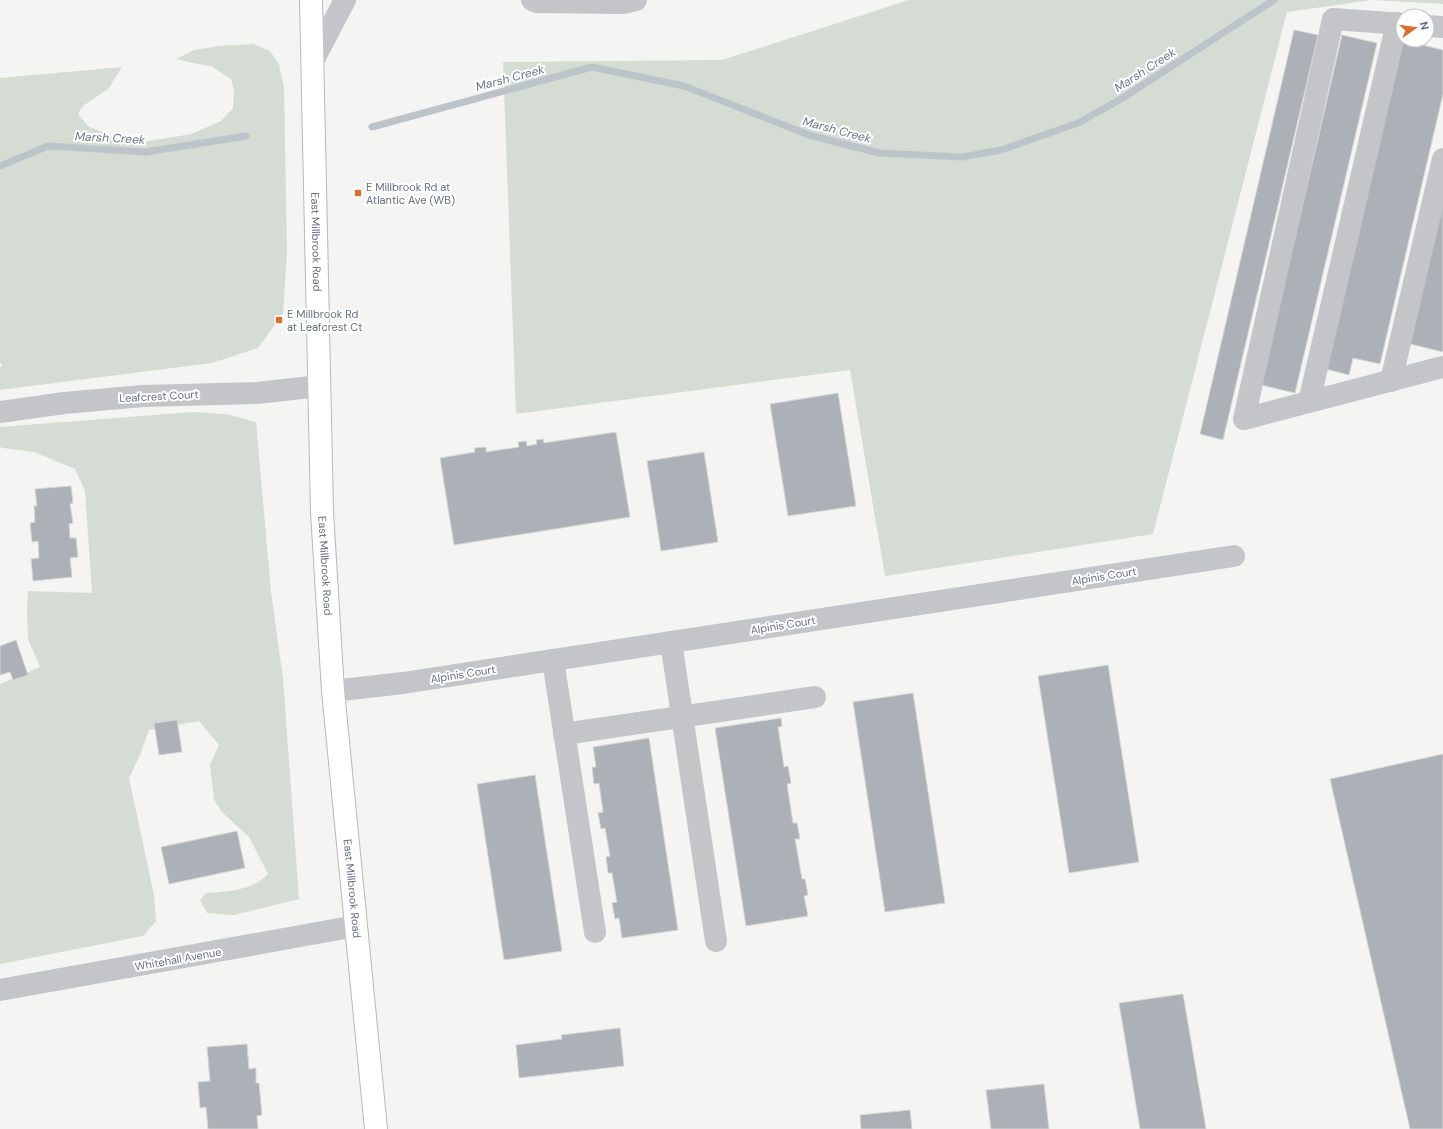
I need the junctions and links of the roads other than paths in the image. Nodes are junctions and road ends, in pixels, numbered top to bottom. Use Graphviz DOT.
graph roads {
  1 [pos="311,0"];
  2 [pos="345,0"];
  3 [pos="532,0"];
  4 [pos="636,0"];
  5 [pos="1395,24"];
  6 [pos="1395,45"];
  7 [pos="312,63"];
  8 [pos="1443,159"];
  9 [pos="1443,367"];
  10 [pos="1390,381"];
  11 [pos="319,386"];
  12 [pos="1309,402"];
  13 [pos="0,412"];
  14 [pos="1234,556"];
  15 [pos="671,642"];
  16 [pos="553,660"];
  17 [pos="332,690"];
  18 [pos="815,697"];
  19 [pos="682,717"];
  20 [pos="564,734"];
  21 [pos="356,926"];
  22 [pos="595,932"];
  23 [pos="716,941"];
  24 [pos="0,990"];
  25 [pos="376,1129"];
  1 -- 7 [label="main road, East Millbrook Road"];
  2 -- 7 [label="street"];
  3 -- 4 [label="street"];
  5 -- 12 [label="street"];
  6 -- 12 [label="street"];
  7 -- 11 [label="main road, East Millbrook Road"];
  8 -- 10 [label="street"];
  9 -- 10 [label="street"];
  10 -- 12 [label="street"];
  11 -- 13 [label="street, Leafcrest Court"];
  11 -- 17 [label="main road, East Millbrook Road"];
  14 -- 15 [label="street, Alpinis Court"];
  15 -- 16 [label="street, Alpinis Court"];
  15 -- 19 [label="street"];
  16 -- 17 [label="street, Alpinis Court"];
  16 -- 20 [label="street"];
  17 -- 21 [label="main road, East Millbrook Road"];
  18 -- 19 [label="street"];
  19 -- 20 [label="street"];
  19 -- 23 [label="street"];
  20 -- 22 [label="street"];
  21 -- 24 [label="street, Whitehall Avenue"];
  21 -- 25 [label="main road, East Millbrook Road"];
}
